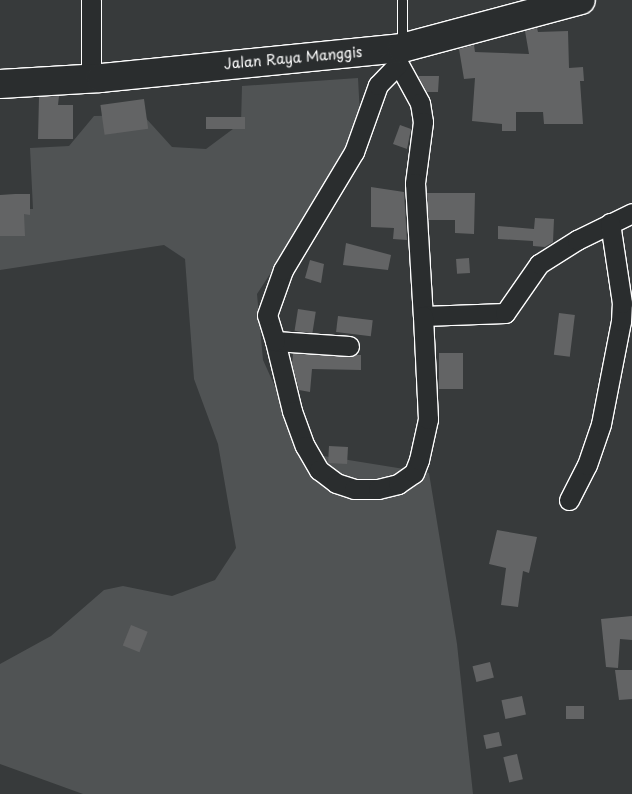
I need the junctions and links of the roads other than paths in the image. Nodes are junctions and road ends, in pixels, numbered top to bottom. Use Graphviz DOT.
graph roads {
  1 [pos="91,0"];
  2 [pos="402,0"];
  3 [pos="581,0"];
  4 [pos="397,54"];
  5 [pos="91,79"];
  6 [pos="0,84"];
  7 [pos="632,212"];
  8 [pos="610,223"];
  9 [pos="423,316"];
  10 [pos="275,341"];
  11 [pos="349,346"];
  12 [pos="569,500"];
  1 -- 5 [label="street"];
  2 -- 4 [label="lane"];
  3 -- 4 [label="highway, Jalan Raya Manggis"];
  4 -- 5 [label="highway, Jalan Raya Manggis"];
  4 -- 9 [label="street"];
  4 -- 10 [label="street"];
  5 -- 6 [label="highway, Jalan Raya Manggis"];
  7 -- 8 [label="street"];
  8 -- 9 [label="street"];
  8 -- 12 [label="street"];
  9 -- 10 [label="street"];
  10 -- 11 [label="street"];
}
